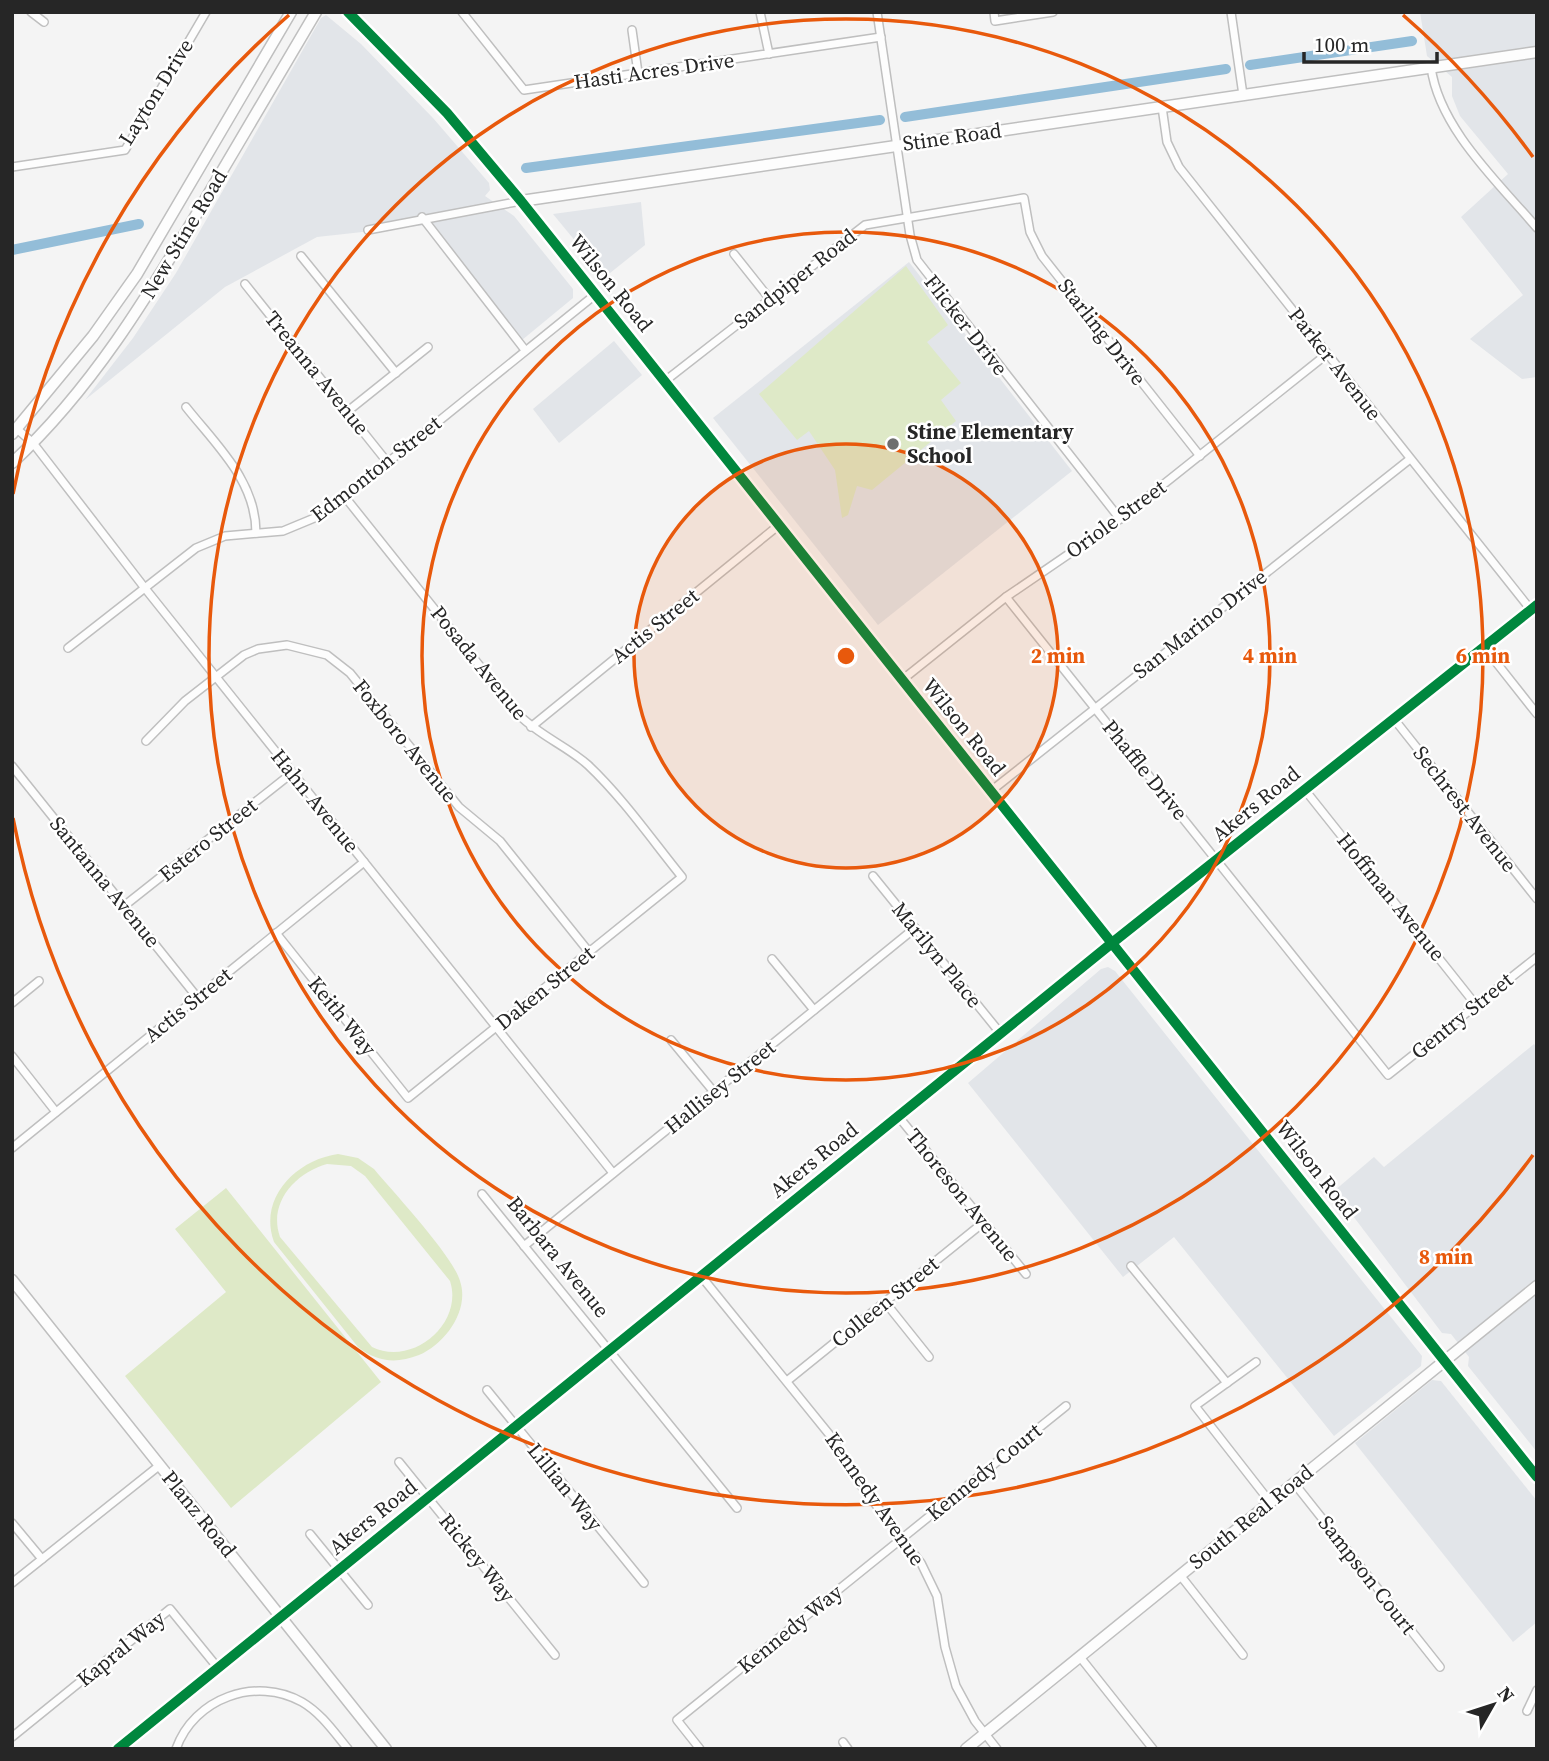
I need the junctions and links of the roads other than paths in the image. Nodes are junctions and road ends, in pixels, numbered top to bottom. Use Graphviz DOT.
graph roads {
  1 [pos="31,12"];
  2 [pos="205,12"];
  3 [pos="291,12"];
  4 [pos="316,12"];
  5 [pos="348,12"];
  6 [pos="760,12"];
  7 [pos="877,12"];
  8 [pos="1053,12"];
  9 [pos="1230,12"];
  10 [pos="464,13"];
  11 [pos="994,17"];
  12 [pos="44,22"];
  13 [pos="632,30"];
  14 [pos="881,37"];
  15 [pos="1537,52"];
  16 [pos="769,54"];
  17 [pos="1430,67"];
  18 [pos="638,73"];
  19 [pos="1243,95"];
  20 [pos="1161,107"];
  21 [pos="897,145"];
  22 [pos="12,167"];
  23 [pos="1024,198"];
  24 [pos="521,201"];
  25 [pos="907,215"];
  26 [pos="422,217"];
  27 [pos="1537,228"];
  28 [pos="368,230"];
  29 [pos="734,254"];
  30 [pos="301,256"];
  31 [pos="245,284"];
  32 [pos="596,294"];
  33 [pos="769,298"];
  34 [pos="428,347"];
  35 [pos="525,350"];
  36 [pos="1327,354"];
  37 [pos="396,373"];
  38 [pos="665,381"];
  39 [pos="186,407"];
  40 [pos="348,411"];
  41 [pos="15,432"];
  42 [pos="33,443"];
  43 [pos="1200,456"];
  44 [pos="1410,458"];
  45 [pos="12,463"];
  46 [pos="388,463"];
  47 [pos="345,497"];
  48 [pos="1120,519"];
  49 [pos="779,525"];
  50 [pos="256,533"];
  51 [pos="144,587"];
  52 [pos="1006,597"];
  53 [pos="1534,608"];
  54 [pos="68,648"];
  55 [pos="1484,648"];
  56 [pos="215,676"];
  57 [pos="902,680"];
  58 [pos="1095,707"];
  59 [pos="1537,714"];
  60 [pos="1394,719"];
  61 [pos="531,727"];
  62 [pos="146,741"];
  63 [pos="12,766"];
  64 [pos="292,773"];
  65 [pos="1305,790"];
  66 [pos="991,791"];
  67 [pos="1217,860"];
  68 [pos="363,862"];
  69 [pos="873,876"];
  70 [pos="682,877"];
  71 [pos="1537,899"];
  72 [pos="124,906"];
  73 [pos="915,928"];
  74 [pos="276,933"];
  75 [pos="1112,943"];
  76 [pos="589,952"];
  77 [pos="1537,957"];
  78 [pos="772,958"];
  79 [pos="39,981"];
  80 [pos="197,998"];
  81 [pos="12,1003"];
  82 [pos="1476,1005"];
  83 [pos="814,1010"];
  84 [pos="496,1027"];
  85 [pos="1001,1034"];
  86 [pos="671,1040"];
  87 [pos="12,1056"];
  88 [pos="1388,1075"];
  89 [pos="713,1092"];
  90 [pos="408,1098"];
  91 [pos="57,1112"];
  92 [pos="898,1116"];
  93 [pos="12,1148"];
  94 [pos="613,1173"];
  95 [pos="482,1194"];
  96 [pos="984,1222"];
  97 [pos="524,1245"];
  98 [pos="1131,1266"];
  99 [pos="1026,1274"];
  100 [pos="701,1276"];
  101 [pos="12,1280"];
  102 [pos="1537,1286"];
  103 [pos="885,1302"];
  104 [pos="609,1351"];
  105 [pos="929,1357"];
  106 [pos="1445,1361"];
  107 [pos="1256,1362"];
  108 [pos="787,1381"];
  109 [pos="1227,1384"];
  110 [pos="487,1390"];
  111 [pos="1066,1406"];
  112 [pos="516,1426"];
  113 [pos="399,1462"];
  114 [pos="160,1465"];
  115 [pos="1537,1477"];
  116 [pos="1294,1483"];
  117 [pos="428,1498"];
  118 [pos="1270,1502"];
  119 [pos="737,1508"];
  120 [pos="12,1523"];
  121 [pos="310,1534"];
  122 [pos="902,1538"];
  123 [pos="42,1559"];
  124 [pos="339,1570"];
  125 [pos="1180,1575"];
  126 [pos="12,1583"];
  127 [pos="643,1583"];
  128 [pos="368,1605"];
  129 [pos="281,1617"];
  130 [pos="1243,1654"];
  131 [pos="555,1655"];
  132 [pos="1080,1657"];
  133 [pos="1440,1667"];
  134 [pos="218,1668"];
  135 [pos="1537,1690"];
  136 [pos="1527,1711"];
  137 [pos="985,1734"];
  138 [pos="12,1737"];
  139 [pos="118,1749"];
  140 [pos="176,1749"];
  141 [pos="348,1749"];
  142 [pos="386,1749"];
  143 [pos="700,1749"];
  144 [pos="966,1749"];
  145 [pos="997,1749"];
  146 [pos="1153,1749"];
  1 -- 12 [label="street"];
  2 -- 22 [label="street, Layton Drive"];
  3 -- 41 [label="street, New Stine Road"];
  4 -- 42 [label="street, New Stine Road"];
  5 -- 24 [label="street, Wilson Road"];
  6 -- 16 [label="street"];
  7 -- 14 [label="street, Flicker Drive"];
  8 -- 11 [label="street"];
  9 -- 19 [label="street"];
  10 -- 18 [label="street, Hasti Acres Drive"];
  13 -- 18 [label="street"];
  14 -- 16 [label="street, Hasti Acres Drive"];
  14 -- 21 [label="street, Flicker Drive"];
  15 -- 17 [label="street, Stine Road"];
  16 -- 18 [label="street, Hasti Acres Drive"];
  17 -- 19 [label="street, Stine Road"];
  17 -- 27 [label="street"];
  19 -- 20 [label="street, Stine Road"];
  20 -- 21 [label="street, Stine Road"];
  20 -- 36 [label="street, Parker Avenue"];
  21 -- 24 [label="street, Stine Road"];
  21 -- 25 [label="street, Flicker Drive"];
  23 -- 25 [label="street, Sandpiper Road"];
  23 -- 43 [label="street, Starling Drive"];
  24 -- 26 [label="street, Stine Road"];
  24 -- 32 [label="street, Wilson Road"];
  25 -- 33 [label="street, Sandpiper Road"];
  25 -- 48 [label="street, Flicker Drive"];
  26 -- 28 [label="street, Stine Road"];
  26 -- 35 [label="street"];
  29 -- 33 [label="street"];
  30 -- 37 [label="street"];
  31 -- 40 [label="street, Treanna Avenue"];
  32 -- 35 [label="street, Edmonton Street"];
  32 -- 38 [label="street, Wilson Road"];
  33 -- 38 [label="street, Sandpiper Road"];
  34 -- 37 [label="street"];
  35 -- 46 [label="street, Edmonton Street"];
  36 -- 43 [label="street, Oriole Street"];
  36 -- 44 [label="street, Parker Avenue"];
  37 -- 40 [label="street"];
  38 -- 49 [label="street, Wilson Road"];
  39 -- 50 [label="street"];
  40 -- 46 [label="street, Treanna Avenue"];
  41 -- 42 [label="street, Hahn Avenue"];
  42 -- 45 [label="street"];
  42 -- 51 [label="street, Hahn Avenue"];
  43 -- 48 [label="street, Oriole Street"];
  44 -- 53 [label="street, Parker Avenue"];
  44 -- 58 [label="street, San Marino Drive"];
  46 -- 47 [label="street, Edmonton Street"];
  47 -- 50 [label="street, Edmonton Street"];
  47 -- 61 [label="street, Posada Avenue"];
  48 -- 52 [label="street, Oriole Street"];
  49 -- 57 [label="street, Wilson Road"];
  49 -- 61 [label="street, Actis Street"];
  50 -- 51 [label="street, Edmonton Street"];
  51 -- 54 [label="street, Edmonton Street"];
  51 -- 56 [label="street, Hahn Avenue"];
  52 -- 57 [label="street, Oriole Street"];
  52 -- 58 [label="street, Phaffle Drive"];
  53 -- 55 [label="street, Akers Road"];
  55 -- 59 [label="street"];
  55 -- 60 [label="street, Akers Road"];
  56 -- 62 [label="street, Foxboro Avenue"];
  56 -- 64 [label="street, Hahn Avenue"];
  56 -- 76 [label="street, Foxboro Avenue"];
  57 -- 66 [label="street, Wilson Road"];
  58 -- 66 [label="street, San Marino Drive"];
  58 -- 67 [label="street, Phaffle Drive"];
  60 -- 65 [label="street, Akers Road"];
  60 -- 71 [label="street, Sechrest Avenue"];
  61 -- 70 [label="street, Posada Avenue"];
  63 -- 72 [label="street, Santanna Avenue"];
  64 -- 68 [label="street, Hahn Avenue"];
  64 -- 72 [label="street, Estero Street"];
  65 -- 67 [label="street, Akers Road"];
  65 -- 82 [label="street, Hoffman Avenue"];
  66 -- 75 [label="street, Wilson Road"];
  67 -- 75 [label="street, Akers Road"];
  67 -- 88 [label="street, Phaffle Drive"];
  68 -- 74 [label="street, Actis Street"];
  68 -- 84 [label="street, Hahn Avenue"];
  69 -- 73 [label="street, Marilyn Place"];
  70 -- 76 [label="street, Daken Street"];
  72 -- 80 [label="street, Santanna Avenue"];
  73 -- 83 [label="street, Hallisey Street"];
  73 -- 85 [label="street, Marilyn Place"];
  74 -- 80 [label="street, Actis Street"];
  74 -- 90 [label="street, Keith Way"];
  75 -- 85 [label="street, Akers Road"];
  75 -- 106 [label="street, Wilson Road"];
  76 -- 84 [label="street, Daken Street"];
  77 -- 82 [label="street, Gentry Street"];
  78 -- 83 [label="street"];
  79 -- 81 [label="street"];
  80 -- 91 [label="street, Actis Street"];
  82 -- 88 [label="street, Gentry Street"];
  83 -- 89 [label="street, Hallisey Street"];
  84 -- 90 [label="street, Daken Street"];
  84 -- 94 [label="street, Hahn Avenue"];
  85 -- 92 [label="street, Akers Road"];
  86 -- 89 [label="street"];
  87 -- 91 [label="street"];
  89 -- 94 [label="street, Hallisey Street"];
  91 -- 93 [label="street, Actis Street"];
  92 -- 96 [label="street, Thoreson Avenue"];
  92 -- 100 [label="street, Akers Road"];
  94 -- 97 [label="street, Hallisey Street"];
  95 -- 97 [label="street, Barbara Avenue"];
  96 -- 99 [label="street, Thoreson Avenue"];
  96 -- 103 [label="street, Colleen Street"];
  97 -- 104 [label="street, Barbara Avenue"];
  98 -- 109 [label="street"];
  100 -- 104 [label="street, Akers Road"];
  100 -- 108 [label="street, Kennedy Avenue"];
  101 -- 114 [label="street, Planz Road"];
  102 -- 106 [label="street, South Real Road"];
  103 -- 105 [label="street"];
  103 -- 108 [label="street, Colleen Street"];
  104 -- 112 [label="street, Akers Road"];
  104 -- 119 [label="street, Barbara Avenue"];
  106 -- 115 [label="street, Wilson Road"];
  106 -- 116 [label="street, South Real Road"];
  107 -- 109 [label="street"];
  108 -- 122 [label="street, Kennedy Avenue"];
  109 -- 118 [label="street"];
  110 -- 112 [label="street, Lillian Way"];
  111 -- 122 [label="street, Kennedy Court"];
  112 -- 117 [label="street, Akers Road"];
  112 -- 127 [label="street, Lillian Way"];
  113 -- 117 [label="street, Rickey Way"];
  114 -- 123 [label="street"];
  114 -- 129 [label="street, Planz Road"];
  116 -- 118 [label="street, South Real Road"];
  116 -- 133 [label="street, Sampson Court"];
  117 -- 124 [label="street, Akers Road"];
  117 -- 131 [label="street, Rickey Way"];
  118 -- 125 [label="street, South Real Road"];
  120 -- 123 [label="street"];
  121 -- 124 [label="street"];
  122 -- 137 [label="street, Kennedy Avenue"];
  122 -- 143 [label="street, Kennedy Way"];
  123 -- 126 [label="street"];
  124 -- 128 [label="street"];
  124 -- 129 [label="street, Akers Road"];
  125 -- 130 [label="street"];
  125 -- 132 [label="street, South Real Road"];
  129 -- 134 [label="street, Akers Road"];
  129 -- 142 [label="street, Planz Road"];
  132 -- 137 [label="street, South Real Road"];
  132 -- 146 [label="street"];
  134 -- 138 [label="street, Kapral Way"];
  134 -- 139 [label="street, Akers Road"];
  135 -- 136 [label="street"];
  137 -- 144 [label="street, South Real Road"];
  137 -- 145 [label="street, Kennedy Avenue"];
  140 -- 141 [label="street"];
}
